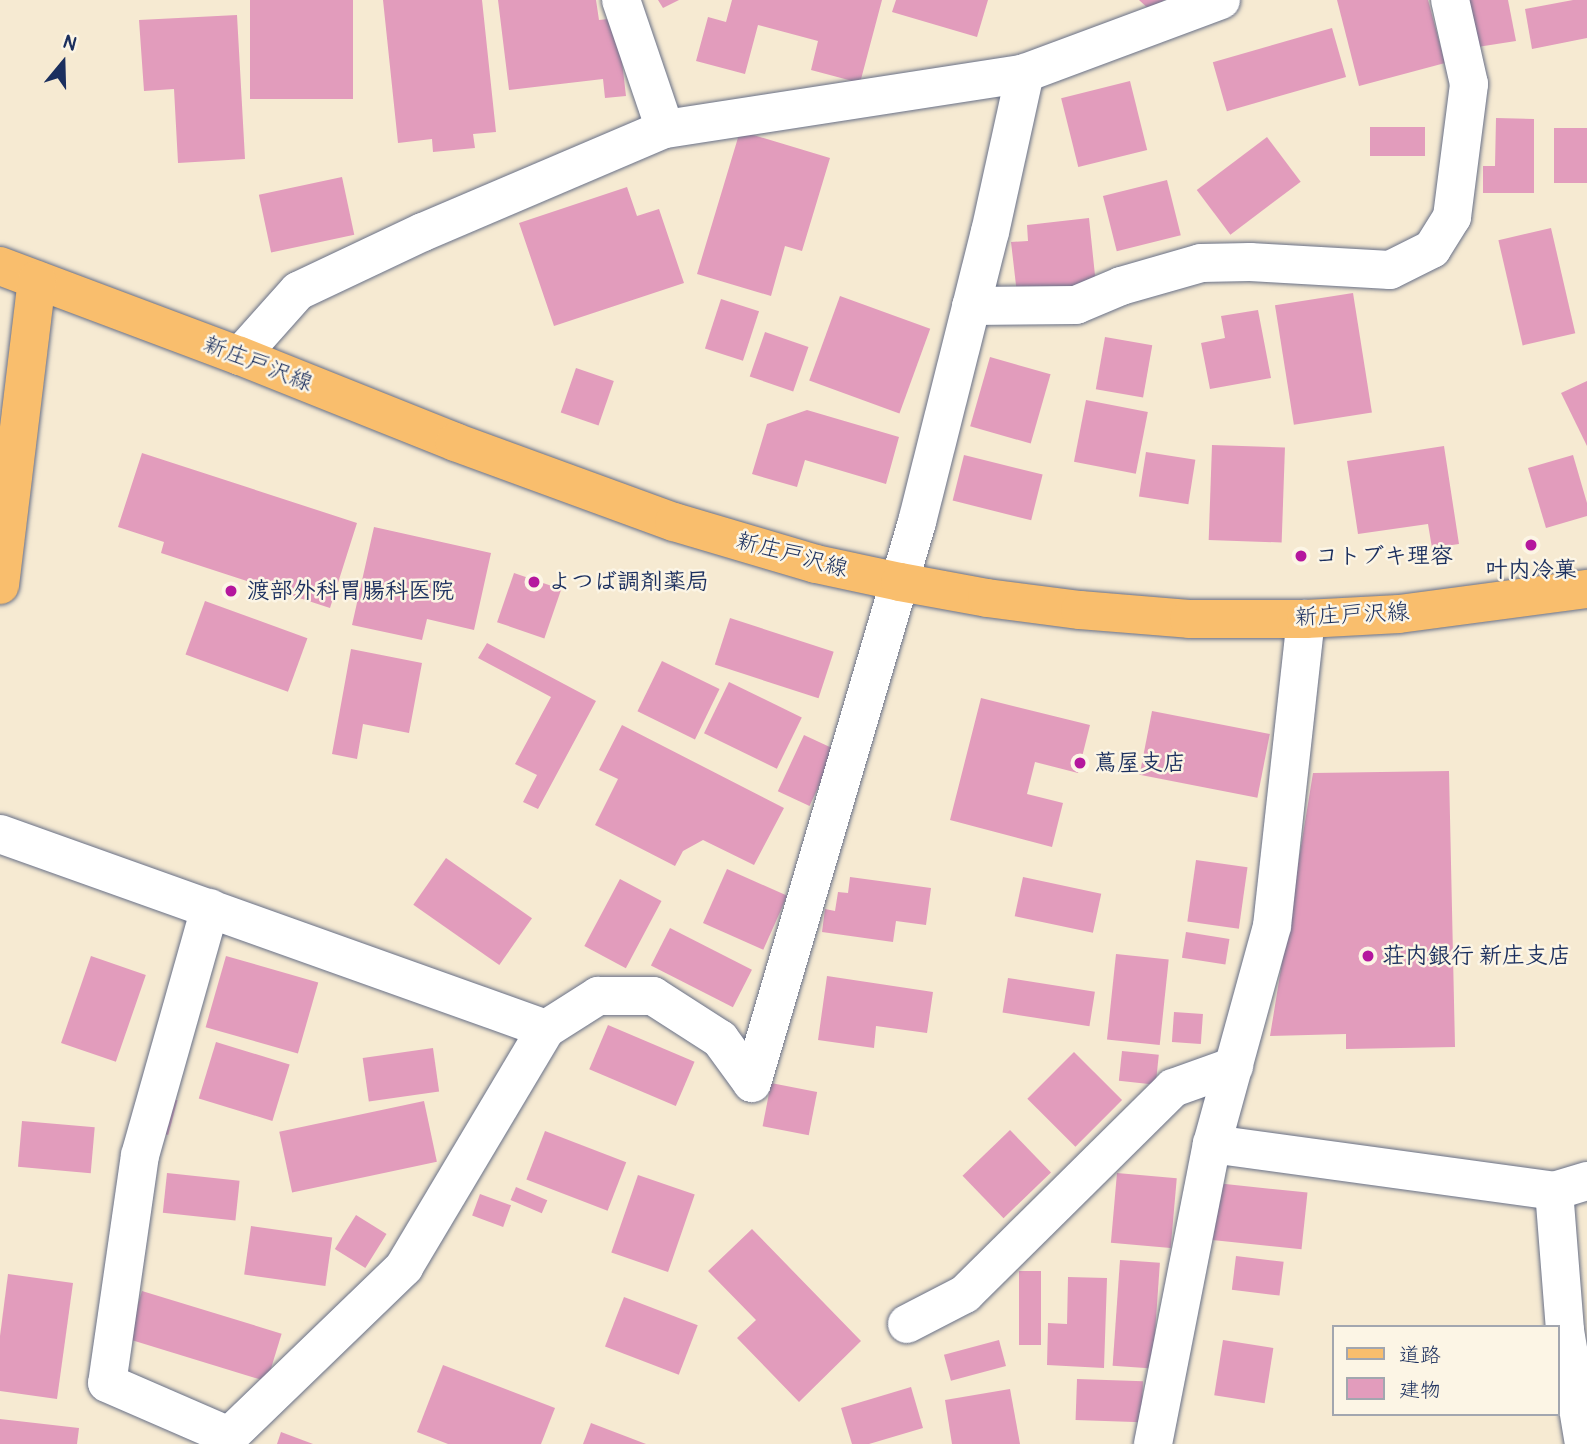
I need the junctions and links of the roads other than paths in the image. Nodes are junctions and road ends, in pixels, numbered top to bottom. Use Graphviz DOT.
graph roads {
  1 [pos="621,0"];
  2 [pos="1221,0"];
  3 [pos="1450,0"];
  4 [pos="1026,73"];
  5 [pos="665,130"];
  6 [pos="0,266"];
  7 [pos="37,280"];
  8 [pos="971,306"];
  9 [pos="240,356"];
  10 [pos="900,582"];
  11 [pos="0,585"];
  12 [pos="1587,589"];
  13 [pos="1306,619"];
  14 [pos="0,834"];
  15 [pos="210,908"];
  16 [pos="546,1029"];
  17 [pos="1234,1066"];
  18 [pos="1212,1144"];
  19 [pos="1571,1186"];
  20 [pos="907,1324"];
  21 [pos="225,1440"];
  22 [pos="1153,1444"];
  23 [pos="1584,1444"];
  1 -- 5 [label="street"];
  2 -- 4 [label="street"];
  3 -- 8 [label="street"];
  4 -- 5 [label="street"];
  4 -- 8 [label="street"];
  5 -- 9 [label="street"];
  6 -- 7 [label="main road, 新庄戸沢線"];
  7 -- 9 [label="main road, 新庄戸沢線"];
  7 -- 11 [label="main road"];
  8 -- 10 [label="street"];
  9 -- 10 [label="main road, 新庄戸沢線"];
  10 -- 13 [label="main road, 新庄戸沢線"];
  10 -- 16 [label="street"];
  12 -- 13 [label="main road, 新庄戸沢線"];
  13 -- 17 [label="street"];
  14 -- 15 [label="street"];
  15 -- 16 [label="street"];
  15 -- 21 [label="street"];
  16 -- 21 [label="street"];
  17 -- 18 [label="street"];
  17 -- 20 [label="street"];
  18 -- 19 [label="street"];
  18 -- 22 [label="street"];
  19 -- 23 [label="street"];
}
